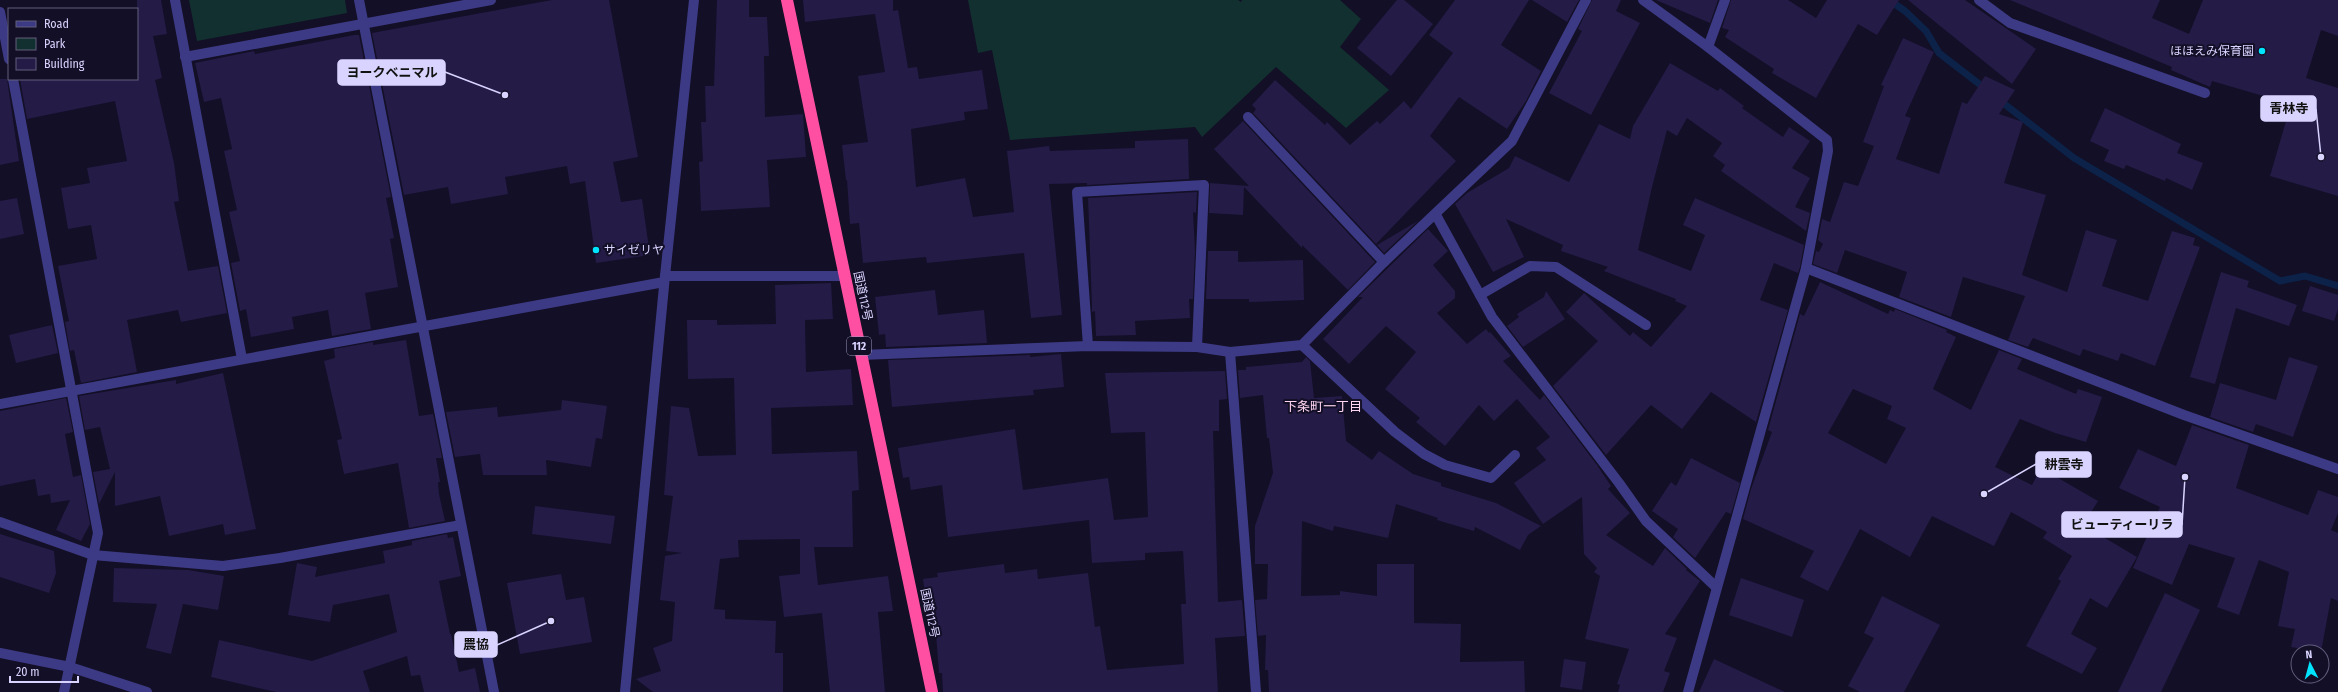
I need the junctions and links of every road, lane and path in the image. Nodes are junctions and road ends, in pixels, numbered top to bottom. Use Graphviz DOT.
graph roads {
  1 [pos="175,0"];
  2 [pos="359,0"];
  3 [pos="491,0"];
  4 [pos="694,0"];
  5 [pos="787,0"];
  6 [pos="1586,0"];
  7 [pos="1643,0"];
  8 [pos="1725,0"];
  9 [pos="1980,0"];
  10 [pos="0,12"];
  11 [pos="364,24"];
  12 [pos="1708,47"];
  13 [pos="8,53"];
  14 [pos="185,57"];
  15 [pos="13,80"];
  16 [pos="2206,93"];
  17 [pos="1248,117"];
  18 [pos="1436,215"];
  19 [pos="1384,262"];
  20 [pos="1806,268"];
  21 [pos="845,276"];
  22 [pos="664,279"];
  23 [pos="1480,295"];
  24 [pos="1646,325"];
  25 [pos="423,327"];
  26 [pos="1302,345"];
  27 [pos="1088,346"];
  28 [pos="1197,347"];
  29 [pos="1230,352"];
  30 [pos="861,355"];
  31 [pos="242,359"];
  32 [pos="71,391"];
  33 [pos="0,404"];
  34 [pos="1515,455"];
  35 [pos="2338,469"];
  36 [pos="0,522"];
  37 [pos="461,525"];
  38 [pos="93,555"];
  39 [pos="1716,587"];
  40 [pos="0,653"];
  41 [pos="70,667"];
  42 [pos="64,692"];
  43 [pos="146,692"];
  44 [pos="494,692"];
  45 [pos="625,692"];
  46 [pos="932,692"];
  47 [pos="1256,692"];
  48 [pos="1688,692"];
  1 -- 14 [label="street"];
  2 -- 11 [label="street"];
  3 -- 11 [label="street"];
  4 -- 22 [label="street"];
  5 -- 21 [label="highway, 国道112号 / 112"];
  6 -- 18 [label="street"];
  7 -- 12 [label="street"];
  8 -- 12 [label="street"];
  9 -- 16 [label="street"];
  10 -- 13 [label="street"];
  11 -- 14 [label="street"];
  11 -- 25 [label="street"];
  12 -- 20 [label="street"];
  14 -- 31 [label="street"];
  15 -- 32 [label="street"];
  17 -- 19 [label="street"];
  18 -- 19 [label="street"];
  18 -- 23 [label="street"];
  19 -- 26 [label="street"];
  20 -- 35 [label="street"];
  20 -- 39 [label="street"];
  21 -- 22 [label="street"];
  21 -- 30 [label="highway, 国道112号 / 112"];
  22 -- 25 [label="street"];
  22 -- 45 [label="street"];
  23 -- 24 [label="street"];
  23 -- 39 [label="street"];
  25 -- 31 [label="street"];
  25 -- 37 [label="street"];
  26 -- 29 [label="street"];
  26 -- 34 [label="street"];
  27 -- 28 [label="street"];
  27 -- 28 [label="street"];
  27 -- 30 [label="street"];
  28 -- 29 [label="street"];
  29 -- 47 [label="street"];
  30 -- 46 [label="highway, 国道112号 / 112"];
  31 -- 32 [label="street"];
  32 -- 33 [label="street"];
  32 -- 38 [label="street"];
  36 -- 38 [label="street"];
  37 -- 38 [label="street"];
  37 -- 44 [label="street"];
  38 -- 41 [label="street"];
  39 -- 48 [label="street"];
  40 -- 41 [label="street"];
  41 -- 42 [label="street"];
  41 -- 43 [label="street"];
}
